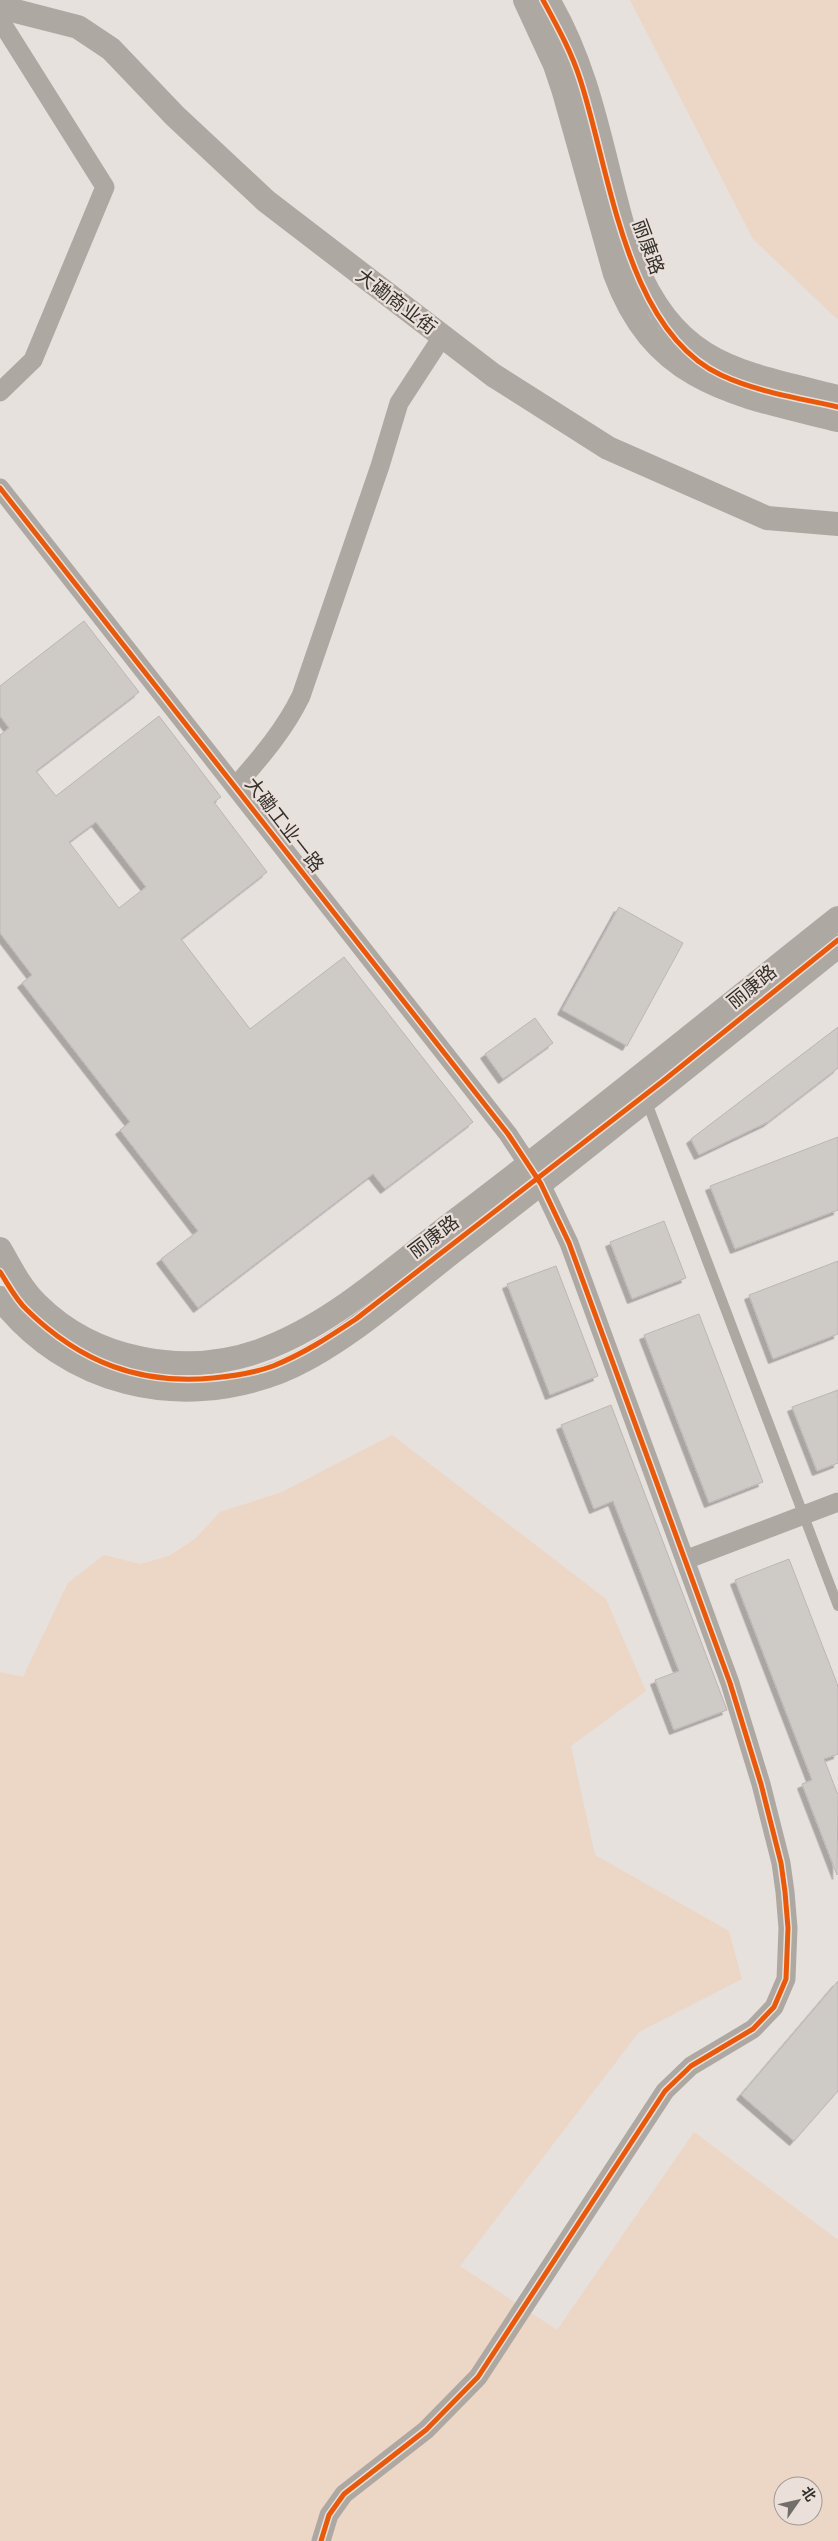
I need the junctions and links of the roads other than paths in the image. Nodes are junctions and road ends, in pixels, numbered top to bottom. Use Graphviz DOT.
graph roads {
  1 [pos="525,0"];
  2 [pos="548,0"];
  3 [pos="0,7"];
  4 [pos="0,20"];
  5 [pos="442,337"];
  6 [pos="0,392"];
  7 [pos="838,397"];
  8 [pos="838,420"];
  9 [pos="0,488"];
  10 [pos="838,524"];
  11 [pos="235,787"];
  12 [pos="838,918"];
  13 [pos="838,946"];
  14 [pos="646,1100"];
  15 [pos="535,1174"];
  16 [pos="0,1249"];
  17 [pos="0,1298"];
  18 [pos="838,1502"];
  19 [pos="803,1515"];
  20 [pos="685,1560"];
  21 [pos="838,1606"];
  22 [pos="321,2541"];
  1 -- 8 [label="street, 丽康路"];
  2 -- 7 [label="street, 丽康路"];
  3 -- 5 [label="street, 大磡商业街"];
  4 -- 6 [label="street"];
  5 -- 10 [label="street, 大磡商业街"];
  5 -- 11 [label="street"];
  9 -- 11 [label="street, 大磡工业一路"];
  11 -- 15 [label="street, 大磡工业一路"];
  12 -- 15 [label="street, 丽康路"];
  13 -- 14 [label="street, 丽康路"];
  14 -- 15 [label="street, 丽康路"];
  14 -- 19 [label="lane"];
  15 -- 16 [label="street, 丽康路"];
  15 -- 17 [label="street, 丽康路"];
  15 -- 20 [label="street, 大磡工业一路"];
  18 -- 19 [label="street"];
  19 -- 20 [label="street"];
  19 -- 21 [label="lane"];
  20 -- 22 [label="street, 大磡工业一路"];
}
